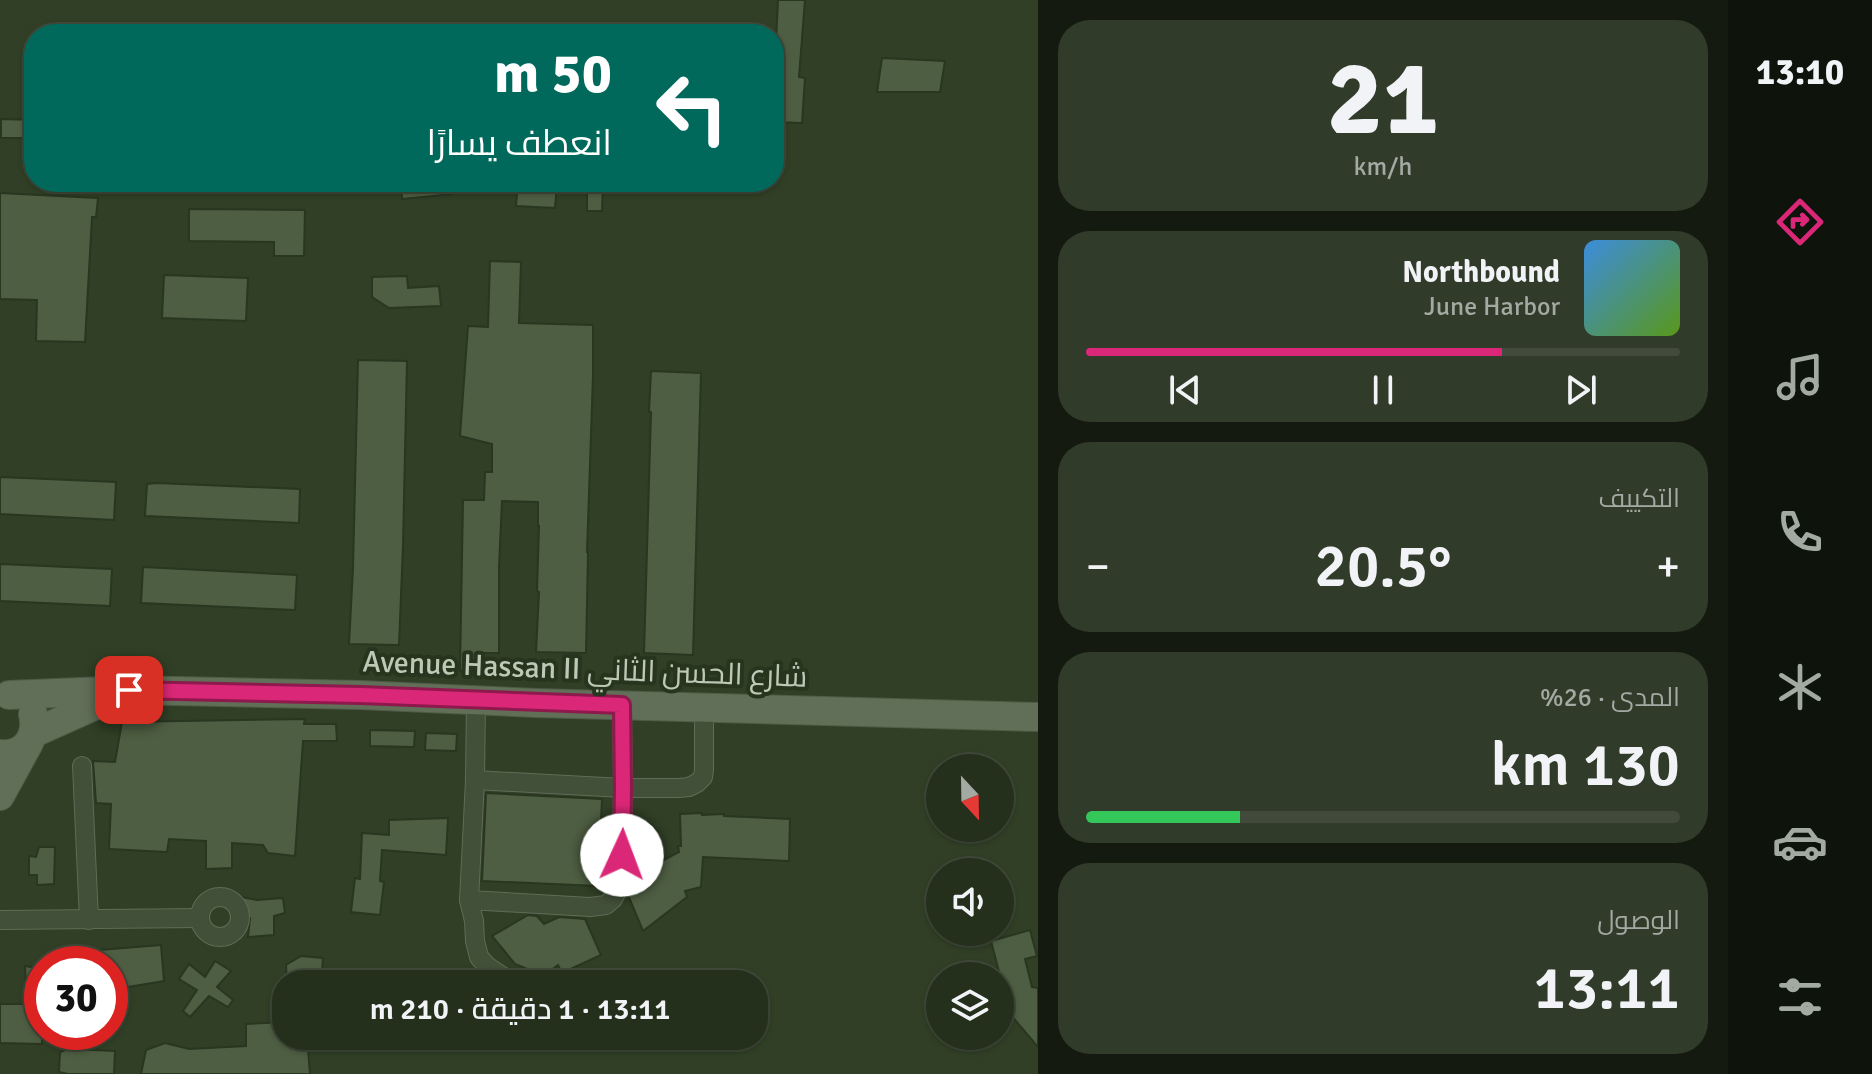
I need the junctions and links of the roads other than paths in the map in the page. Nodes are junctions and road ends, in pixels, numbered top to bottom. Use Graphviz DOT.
graph roads {
  1 [pos="129,690"];
  2 [pos="4,696"];
  3 [pos="476,700"];
  4 [pos="622,705"];
  5 [pos="704,708"];
  6 [pos="1038,717"];
  7 [pos="32,738"];
  8 [pos="0,754"];
  9 [pos="82,766"];
  10 [pos="475,780"];
  11 [pos="623,788"];
  12 [pos="0,796"];
  13 [pos="469,900"];
  14 [pos="200,918"];
  15 [pos="0,920"];
  16 [pos="89,920"];
  17 [pos="493,970"];
  1 -- 2 [label="main road, Avenue Hassan II شارع الحسن الثاني"];
  1 -- 3 [label="main road, Avenue Hassan II شارع الحسن الثاني"];
  1 -- 7 [label="main road, Avenue Hassan II شارع الحسن الثاني"];
  2 -- 7 [label="main road"];
  3 -- 4 [label="main road, Avenue Hassan II شارع الحسن الثاني"];
  3 -- 10 [label="street"];
  4 -- 5 [label="main road, Avenue Hassan II شارع الحسن الثاني"];
  4 -- 11 [label="street"];
  5 -- 6 [label="main road, Avenue Hassan II شارع الحسن الثاني"];
  5 -- 11 [label="street"];
  7 -- 8 [label="main road, Avenue Hassan II شارع الحسن الثاني"];
  7 -- 12 [label="main road"];
  9 -- 16 [label="street"];
  10 -- 11 [label="street"];
  10 -- 13 [label="street"];
  11 -- 13 [label="street"];
  13 -- 17 [label="street"];
  14 -- 16 [label="street"];
  15 -- 16 [label="street"];
}
